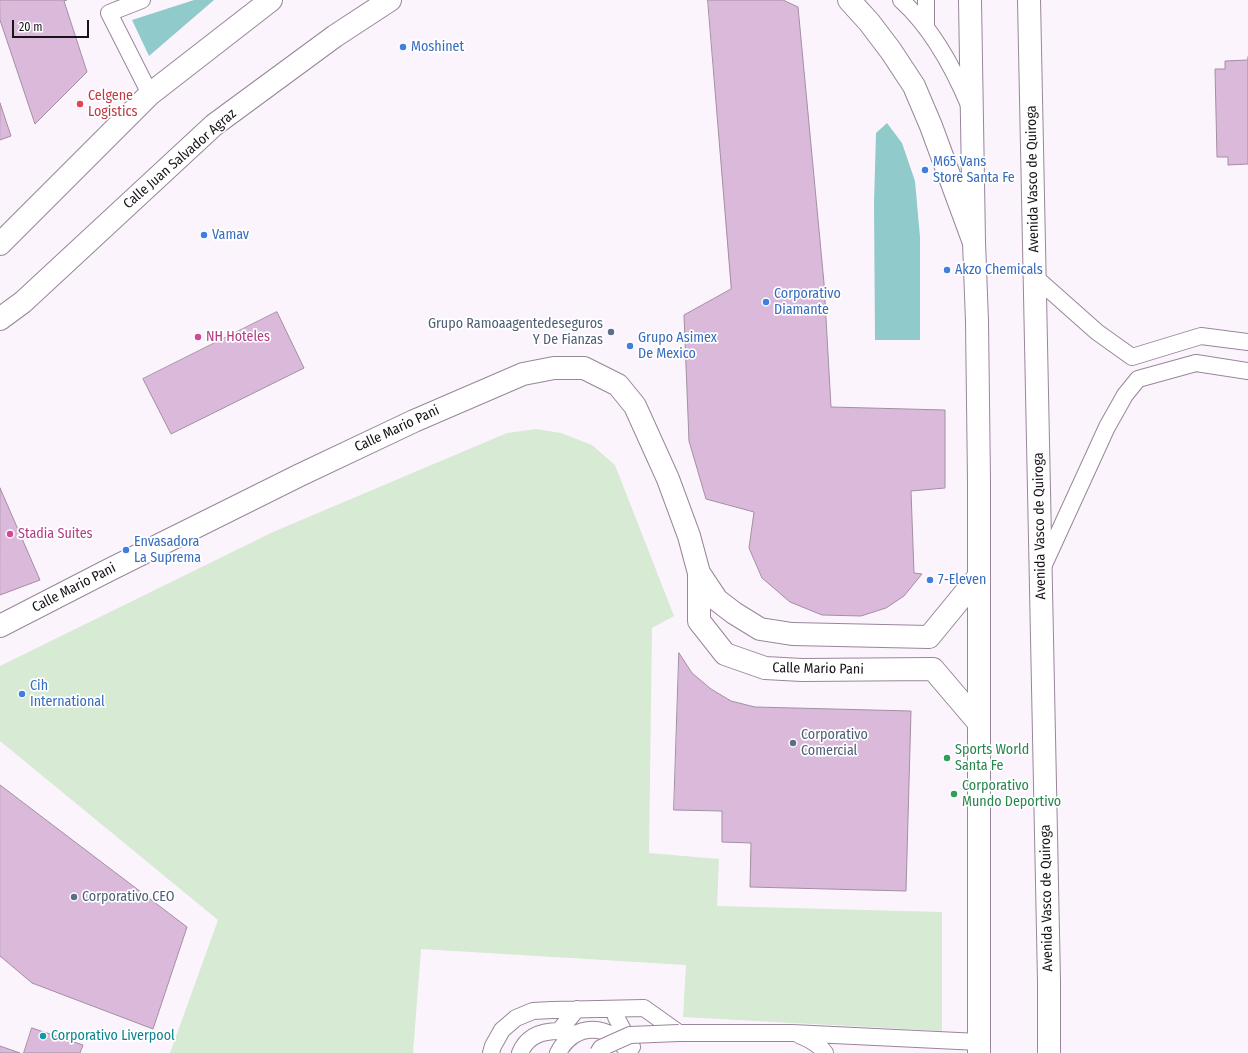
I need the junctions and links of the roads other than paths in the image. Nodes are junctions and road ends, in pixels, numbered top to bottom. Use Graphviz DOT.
graph roads {
  1 [pos="142,0"];
  2 [pos="271,0"];
  3 [pos="389,0"];
  4 [pos="849,0"];
  5 [pos="901,0"];
  6 [pos="926,0"];
  7 [pos="970,0"];
  8 [pos="1029,0"];
  9 [pos="926,27"];
  10 [pos="150,94"];
  11 [pos="972,118"];
  12 [pos="974,242"];
  13 [pos="0,244"];
  14 [pos="1035,277"];
  15 [pos="0,319"];
  16 [pos="1248,342"];
  17 [pos="1248,372"];
  18 [pos="1041,572"];
  19 [pos="699,573"];
  20 [pos="979,576"];
  21 [pos="0,626"];
  22 [pos="979,723"];
  23 [pos="577,1009"];
  24 [pos="616,1016"];
  25 [pos="680,1033"];
  26 [pos="792,1033"];
  27 [pos="979,1047"];
  28 [pos="491,1053"];
  29 [pos="520,1053"];
  30 [pos="558,1053"];
  31 [pos="598,1053"];
  32 [pos="630,1053"];
  33 [pos="826,1053"];
  34 [pos="1049,1053"];
  1 -- 10 [label="lane"];
  2 -- 10 [label="street"];
  3 -- 15 [label="street, Calle Juan Salvador Agraz"];
  4 -- 12 [label="street"];
  5 -- 9 [label="lane"];
  6 -- 9 [label="lane"];
  7 -- 11 [label="street"];
  8 -- 14 [label="street, Avenida Vasco de Quiroga"];
  9 -- 11 [label="lane"];
  10 -- 13 [label="street"];
  11 -- 12 [label="street"];
  12 -- 20 [label="street"];
  14 -- 16 [label="lane"];
  14 -- 18 [label="street, Avenida Vasco de Quiroga"];
  17 -- 18 [label="lane"];
  18 -- 34 [label="street, Avenida Vasco de Quiroga"];
  19 -- 20 [label="street, Calle Mario Pani"];
  19 -- 21 [label="street, Calle Mario Pani"];
  19 -- 22 [label="street, Calle Mario Pani"];
  20 -- 22 [label="street"];
  22 -- 27 [label="street"];
  23 -- 25 [label="lane"];
  23 -- 28 [label="lane"];
  23 -- 29 [label="lane"];
  24 -- 32 [label="lane"];
  25 -- 26 [label="lane"];
  25 -- 31 [label="lane, bridge"];
  26 -- 27 [label="lane"];
  26 -- 33 [label="lane"];
  30 -- 32 [label="lane"];
}
